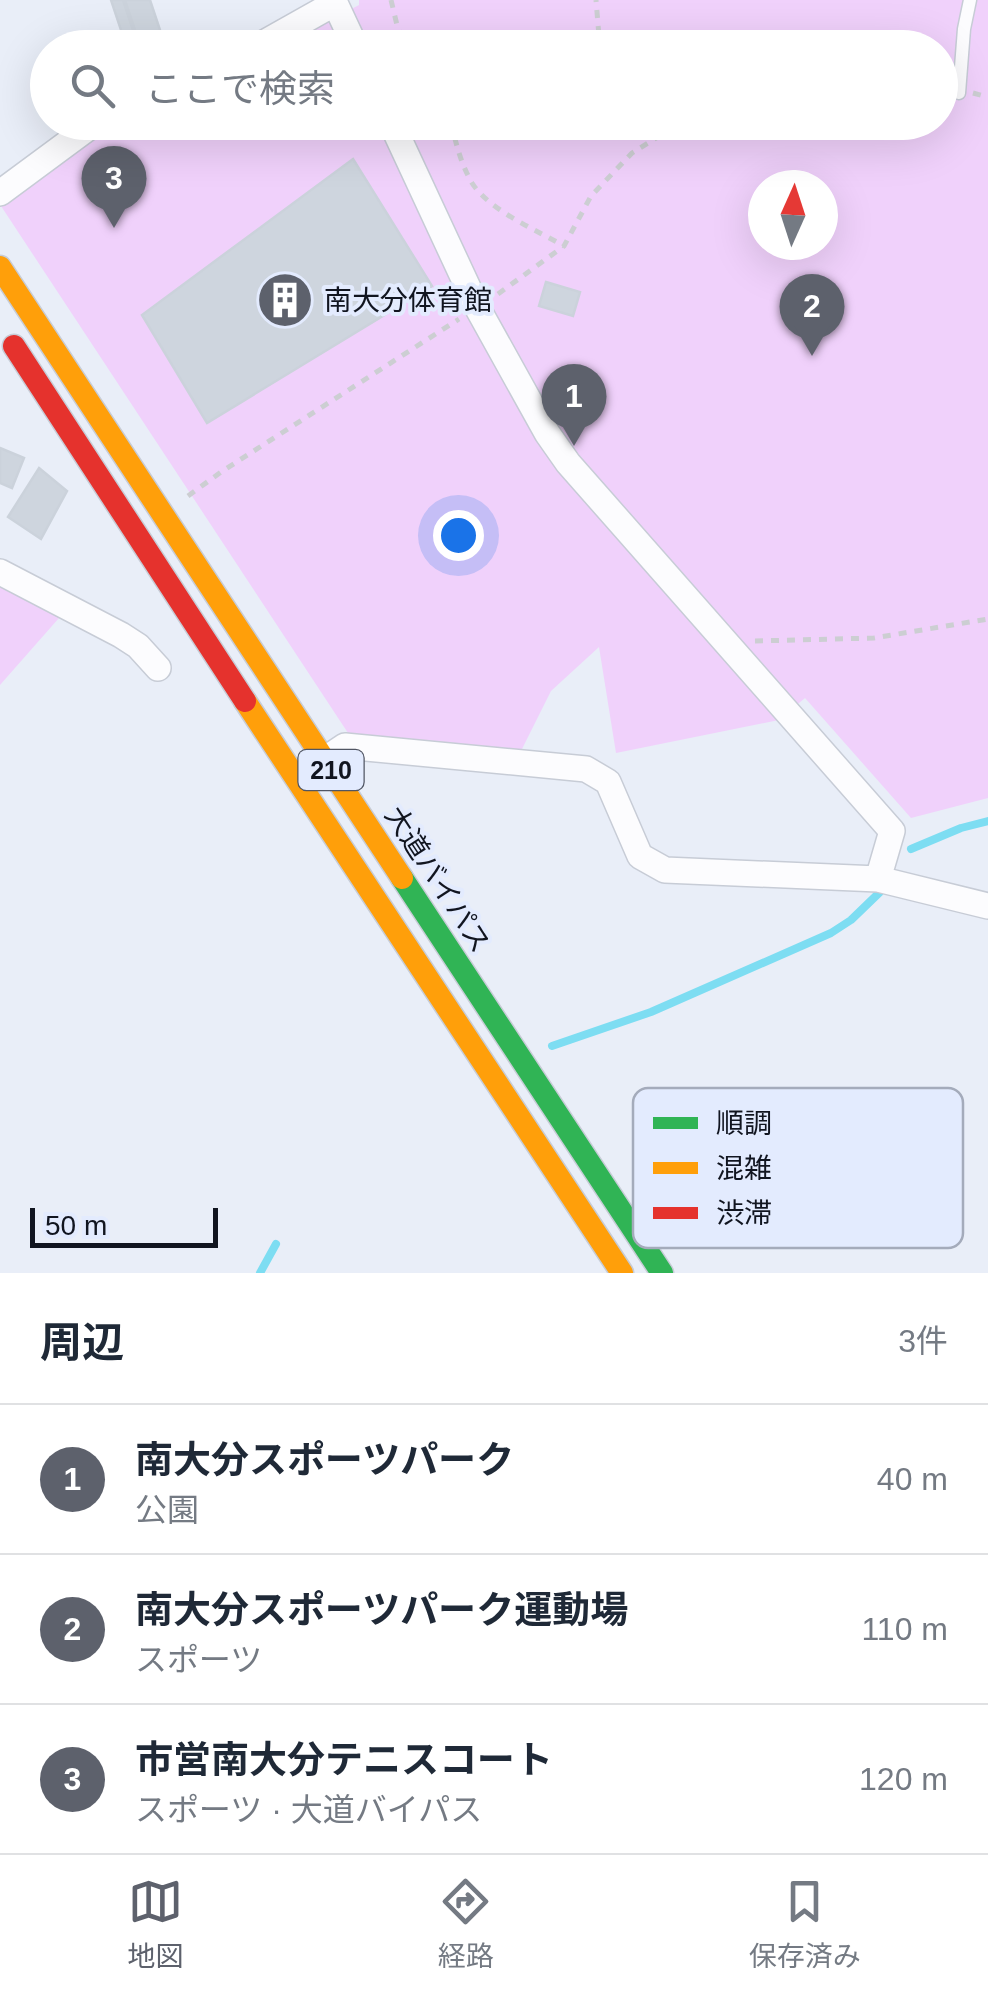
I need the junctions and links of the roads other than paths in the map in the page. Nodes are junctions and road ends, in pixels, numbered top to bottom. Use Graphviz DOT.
graph roads {
  1 [pos="970,0"];
  2 [pos="335,1"];
  3 [pos="286,30"];
  4 [pos="348,30"];
  5 [pos="959,92"];
  6 [pos="72,140"];
  7 [pos="400,140"];
  8 [pos="0,193"];
  9 [pos="0,267"];
  10 [pos="0,324"];
  11 [pos="0,572"];
  12 [pos="158,668"];
  13 [pos="324,760"];
  14 [pos="878,879"];
  15 [pos="988,906"];
  16 [pos="633,1229"];
  17 [pos="646,1248"];
  18 [pos="622,1273"];
  19 [pos="662,1273"];
  1 -- 5 [label="lane"];
  2 -- 3 [label="street"];
  2 -- 4 [label="street"];
  6 -- 8 [label="street"];
  7 -- 14 [label="street"];
  9 -- 13 [label="highway, 大道バイパス / 210"];
  10 -- 18 [label="highway, 210"];
  11 -- 12 [label="street"];
  13 -- 14 [label="street"];
  13 -- 16 [label="highway, 大道バイパス / 210"];
  14 -- 15 [label="street"];
  17 -- 19 [label="highway, 大道バイパス / 210"];
}
